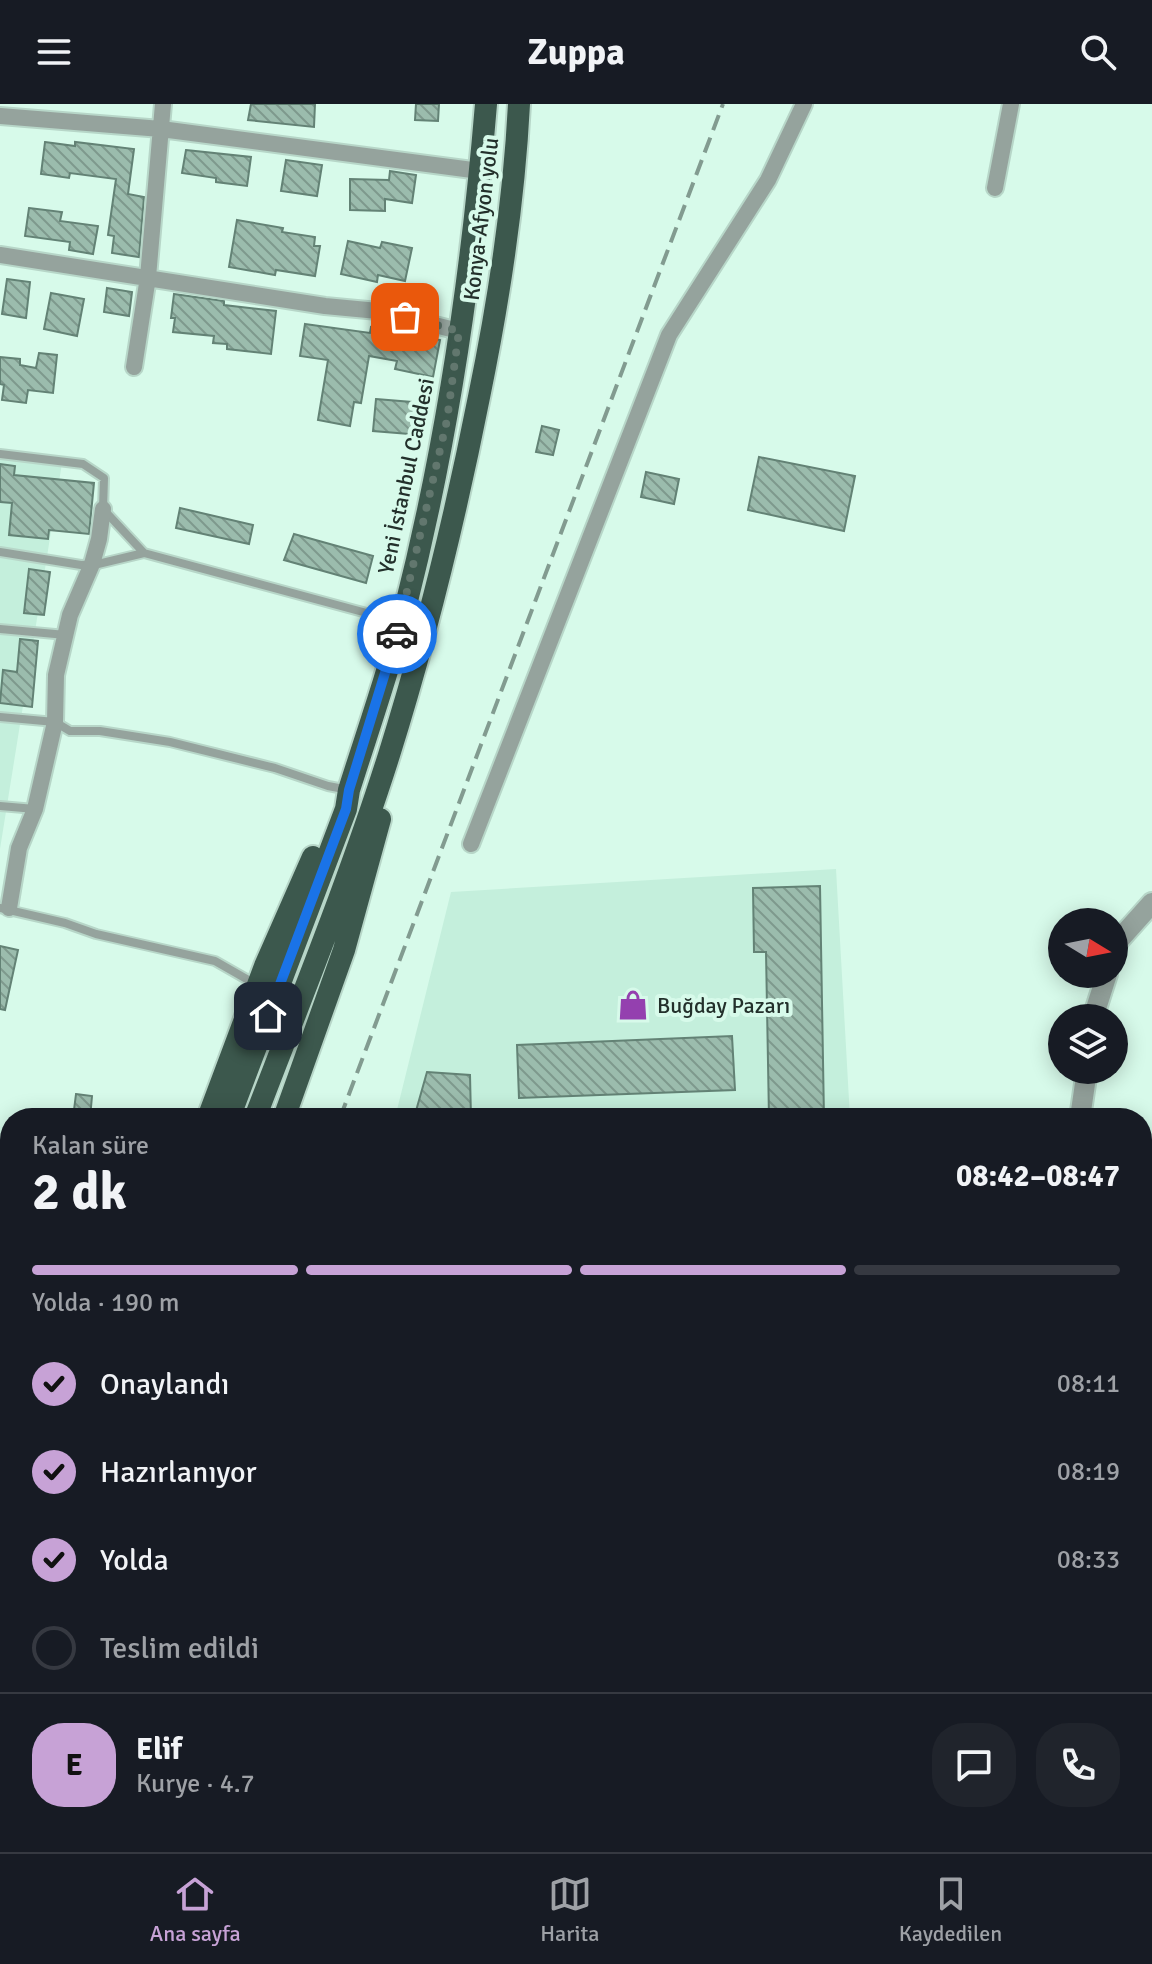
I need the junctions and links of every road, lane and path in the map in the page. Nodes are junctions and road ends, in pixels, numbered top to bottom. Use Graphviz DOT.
graph roads {
  1 [pos="163,104"];
  2 [pos="486,104"];
  3 [pos="519,104"];
  4 [pos="804,104"];
  5 [pos="1011,104"];
  6 [pos="0,116"];
  7 [pos="161,129"];
  8 [pos="480,171"];
  9 [pos="995,188"];
  10 [pos="0,255"];
  11 [pos="148,277"];
  12 [pos="459,331"];
  13 [pos="134,367"];
  14 [pos="0,454"];
  15 [pos="103,509"];
  16 [pos="0,552"];
  17 [pos="144,553"];
  18 [pos="92,564"];
  19 [pos="401,622"];
  20 [pos="0,629"];
  21 [pos="66,635"];
  22 [pos="0,717"];
  23 [pos="55,722"];
  24 [pos="388,756"];
  25 [pos="349,790"];
  26 [pos="0,806"];
  27 [pos="35,809"];
  28 [pos="471,844"];
  29 [pos="1152,903"];
  30 [pos="4,908"];
  31 [pos="1128,930"];
  32 [pos="258,985"];
  33 [pos="1085,1084"];
  34 [pos="212,1108"];
  35 [pos="233,1108"];
  36 [pos="259,1108"];
  37 [pos="288,1108"];
  38 [pos="1081,1108"];
  1 -- 7 [label="street"];
  2 -- 8 [label="highway, Yeni İstanbul Caddesi"];
  3 -- 24 [label="highway, Konya-Afyon yolu"];
  4 -- 28 [label="street"];
  5 -- 9 [label="street"];
  6 -- 7 [label="street"];
  7 -- 8 [label="street"];
  7 -- 11 [label="street"];
  8 -- 12 [label="highway, Yeni İstanbul Caddesi"];
  10 -- 11 [label="street"];
  11 -- 12 [label="street"];
  11 -- 13 [label="street"];
  12 -- 19 [label="highway, Yeni İstanbul Caddesi"];
  14 -- 15 [label="lane"];
  15 -- 17 [label="lane"];
  15 -- 18 [label="street"];
  16 -- 18 [label="lane"];
  17 -- 18 [label="lane"];
  17 -- 19 [label="lane"];
  18 -- 21 [label="street"];
  19 -- 25 [label="highway, Yeni İstanbul Caddesi"];
  20 -- 21 [label="lane"];
  21 -- 23 [label="street"];
  22 -- 23 [label="lane"];
  23 -- 25 [label="lane"];
  23 -- 27 [label="street"];
  24 -- 36 [label="highway, Konya-Afyon yolu"];
  24 -- 37 [label="highway"];
  25 -- 32 [label="highway"];
  25 -- 35 [label="highway, Yeni İstanbul Caddesi"];
  26 -- 27 [label="lane"];
  27 -- 30 [label="street"];
  29 -- 31 [label="street"];
  30 -- 32 [label="lane"];
  32 -- 34 [label="highway"];
  33 -- 38 [label="street"];
}
